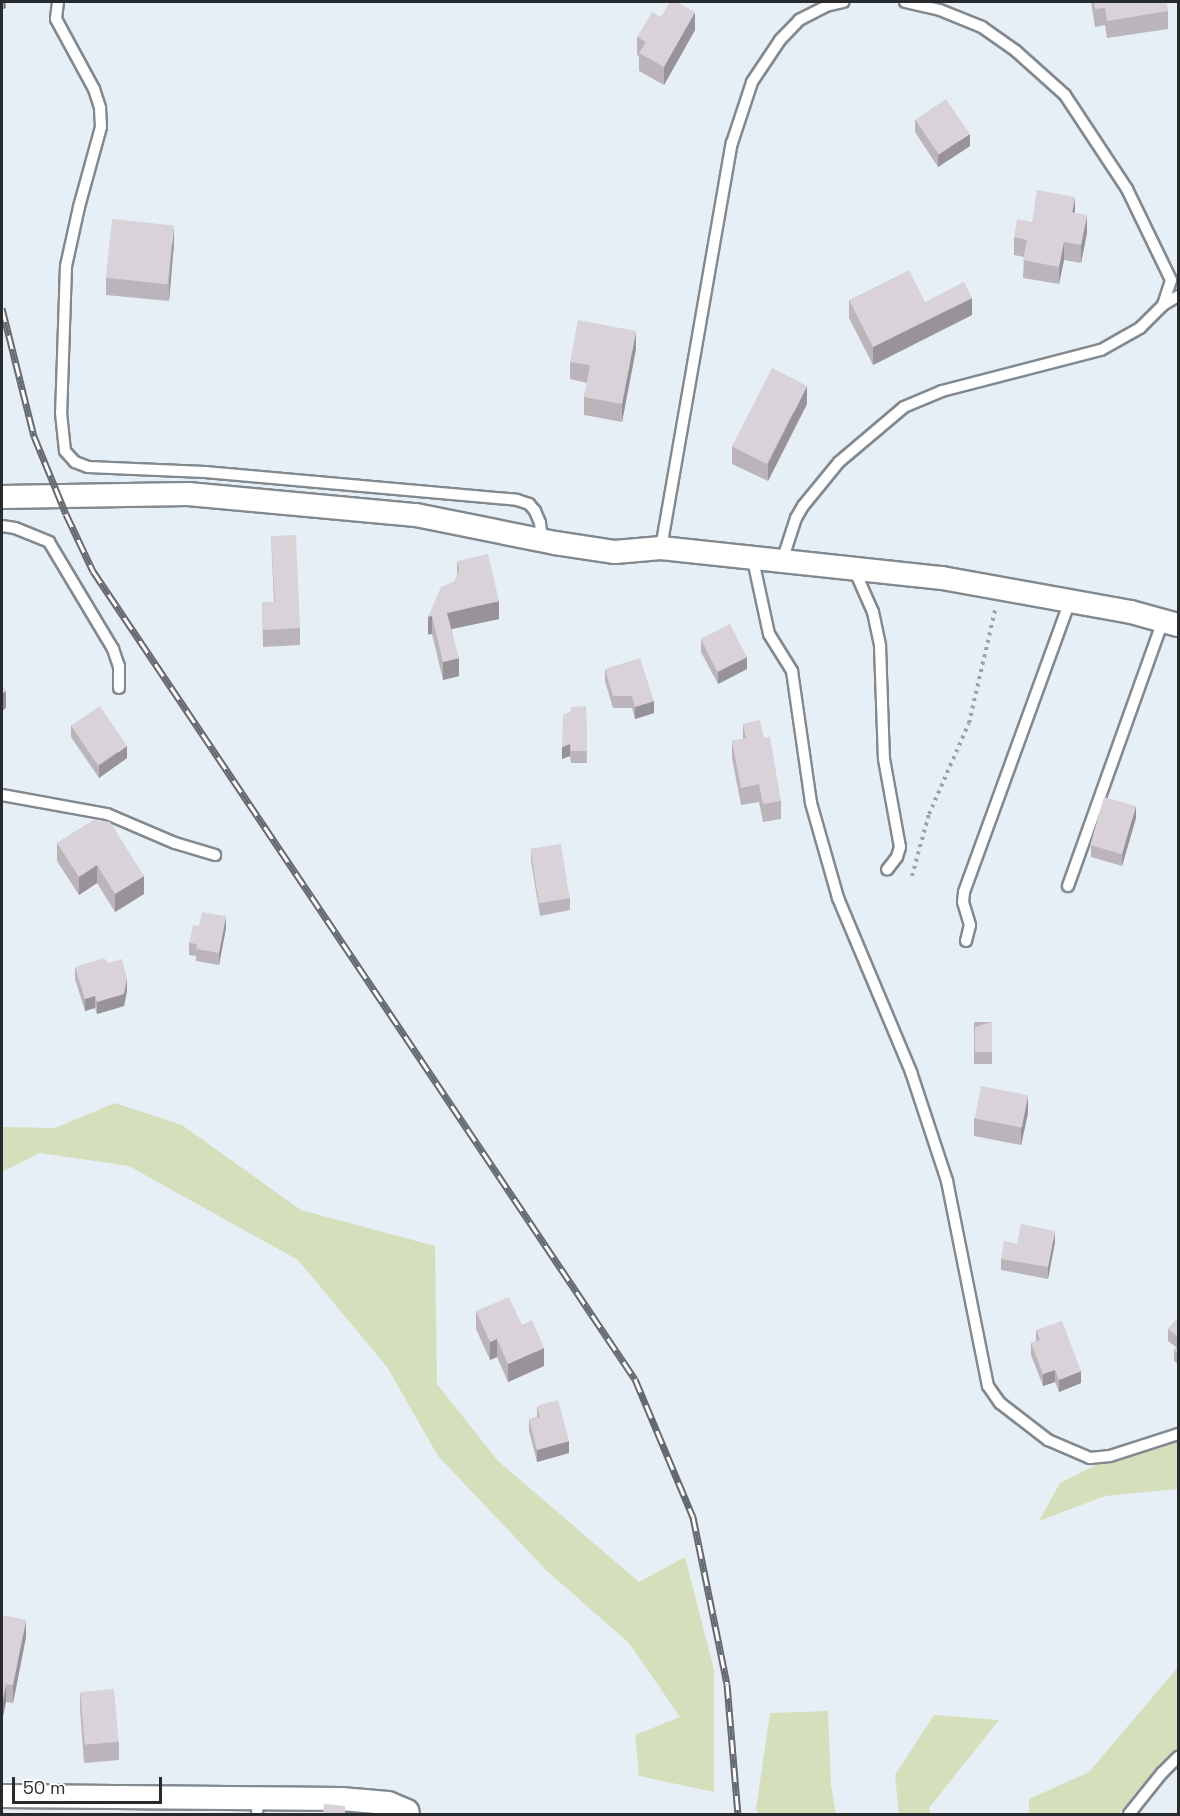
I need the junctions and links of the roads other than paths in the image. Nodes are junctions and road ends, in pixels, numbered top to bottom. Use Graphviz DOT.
graph roads {
  1 [pos="58,2"];
  2 [pos="844,2"];
  3 [pos="905,2"];
  4 [pos="1179,296"];
  5 [pos="1164,305"];
  6 [pos="2,497"];
  7 [pos="2,526"];
  8 [pos="542,540"];
  9 [pos="661,548"];
  10 [pos="753,560"];
  11 [pos="782,561"];
  12 [pos="854,569"];
  13 [pos="1070,601"];
  14 [pos="1171,623"];
  15 [pos="119,688"];
  16 [pos="2,795"];
  17 [pos="215,855"];
  18 [pos="887,870"];
  19 [pos="1068,886"];
  20 [pos="966,941"];
  21 [pos="1179,1434"];
  22 [pos="1179,1757"];
  23 [pos="2,1796"];
  24 [pos="257,1806"];
  25 [pos="408,1815"];
  26 [pos="1129,1815"];
  1 -- 8 [label="lane"];
  2 -- 9 [label="lane"];
  3 -- 5 [label="lane"];
  4 -- 5 [label="lane"];
  5 -- 11 [label="lane"];
  6 -- 8 [label="street"];
  7 -- 15 [label="lane"];
  8 -- 9 [label="street"];
  9 -- 10 [label="street"];
  10 -- 11 [label="street"];
  10 -- 21 [label="lane"];
  11 -- 12 [label="street"];
  12 -- 13 [label="street"];
  12 -- 18 [label="lane"];
  13 -- 14 [label="street"];
  13 -- 20 [label="lane"];
  14 -- 19 [label="lane"];
  16 -- 17 [label="lane"];
  22 -- 26 [label="lane"];
  23 -- 24 [label="street"];
  24 -- 25 [label="street"];
}
